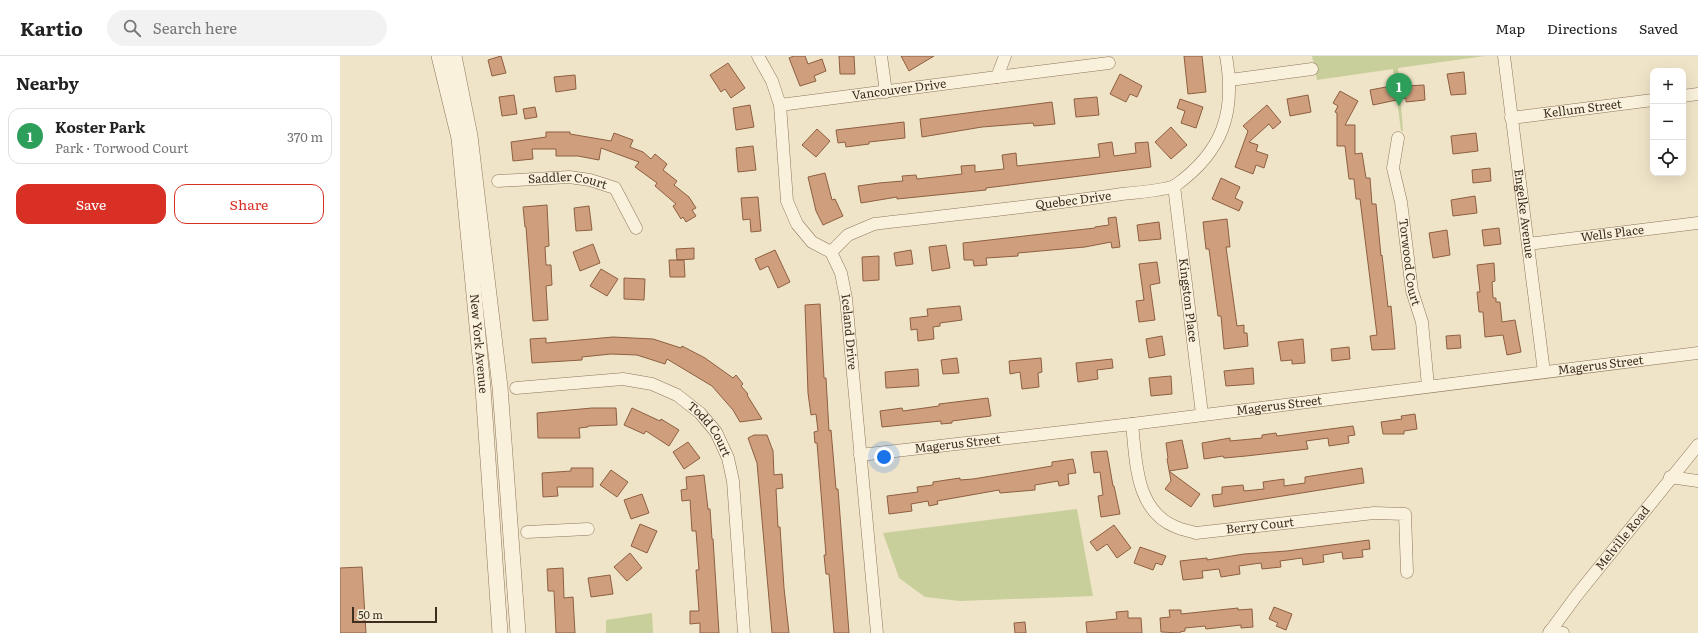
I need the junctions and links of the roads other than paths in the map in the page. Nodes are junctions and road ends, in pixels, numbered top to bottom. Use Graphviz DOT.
graph roads {
  1 [pos="439,56"];
  2 [pos="454,56"];
  3 [pos="758,56"];
  4 [pos="881,56"];
  5 [pos="1005,56"];
  6 [pos="1226,56"];
  7 [pos="1504,56"];
  8 [pos="1109,63"];
  9 [pos="1312,69"];
  10 [pos="997,77"];
  11 [pos="1230,80"];
  12 [pos="886,92"];
  13 [pos="1698,94"];
  14 [pos="1686,96"];
  15 [pos="1650,100"];
  16 [pos="780,105"];
  17 [pos="1511,118"];
  18 [pos="1398,138"];
  19 [pos="498,181"];
  20 [pos="1174,186"];
  21 [pos="1698,223"];
  22 [pos="636,228"];
  23 [pos="1528,244"];
  24 [pos="831,252"];
  25 [pos="1698,353"];
  26 [pos="1544,372"];
  27 [pos="1428,386"];
  28 [pos="516,388"];
  29 [pos="1202,414"];
  30 [pos="1132,424"];
  31 [pos="1698,445"];
  32 [pos="860,455"];
  33 [pos="1670,477"];
  34 [pos="1698,481"];
  35 [pos="588,529"];
  36 [pos="527,532"];
  37 [pos="1407,572"];
  38 [pos="1549,632"];
  39 [pos="500,633"];
  40 [pos="518,633"];
  41 [pos="744,633"];
  42 [pos="877,633"];
  43 [pos="1563,633"];
  1 -- 39 [label="street, New York Avenue"];
  2 -- 40 [label="street, New York Avenue"];
  3 -- 16 [label="street"];
  4 -- 12 [label="street"];
  5 -- 10 [label="street"];
  6 -- 11 [label="street"];
  7 -- 17 [label="street, Engelke Avenue"];
  8 -- 10 [label="street, Vancouver Drive"];
  9 -- 11 [label="street"];
  10 -- 12 [label="street, Vancouver Drive"];
  11 -- 20 [label="street"];
  12 -- 16 [label="street, Vancouver Drive"];
  13 -- 14 [label="street"];
  15 -- 17 [label="street, Kellum Street"];
  16 -- 24 [label="street"];
  17 -- 23 [label="street, Engelke Avenue"];
  18 -- 27 [label="street, Torwood Court"];
  19 -- 22 [label="street, Saddler Court"];
  20 -- 24 [label="street, Quebec Drive"];
  20 -- 29 [label="street, Kingston Place"];
  21 -- 23 [label="street, Wells Place"];
  23 -- 26 [label="street, Engelke Avenue"];
  24 -- 32 [label="street, Iceland Drive"];
  25 -- 26 [label="street, Magerus Street"];
  26 -- 27 [label="street, Magerus Street"];
  27 -- 29 [label="street, Magerus Street"];
  28 -- 41 [label="street, Todd Court"];
  29 -- 30 [label="street, Magerus Street"];
  30 -- 32 [label="street, Magerus Street"];
  30 -- 37 [label="street, Berry Court"];
  31 -- 33 [label="street, Melville Road"];
  32 -- 42 [label="street, Iceland Drive"];
  33 -- 34 [label="street"];
  33 -- 38 [label="street, Melville Road"];
  35 -- 36 [label="street"];
  38 -- 43 [label="street"];
}
